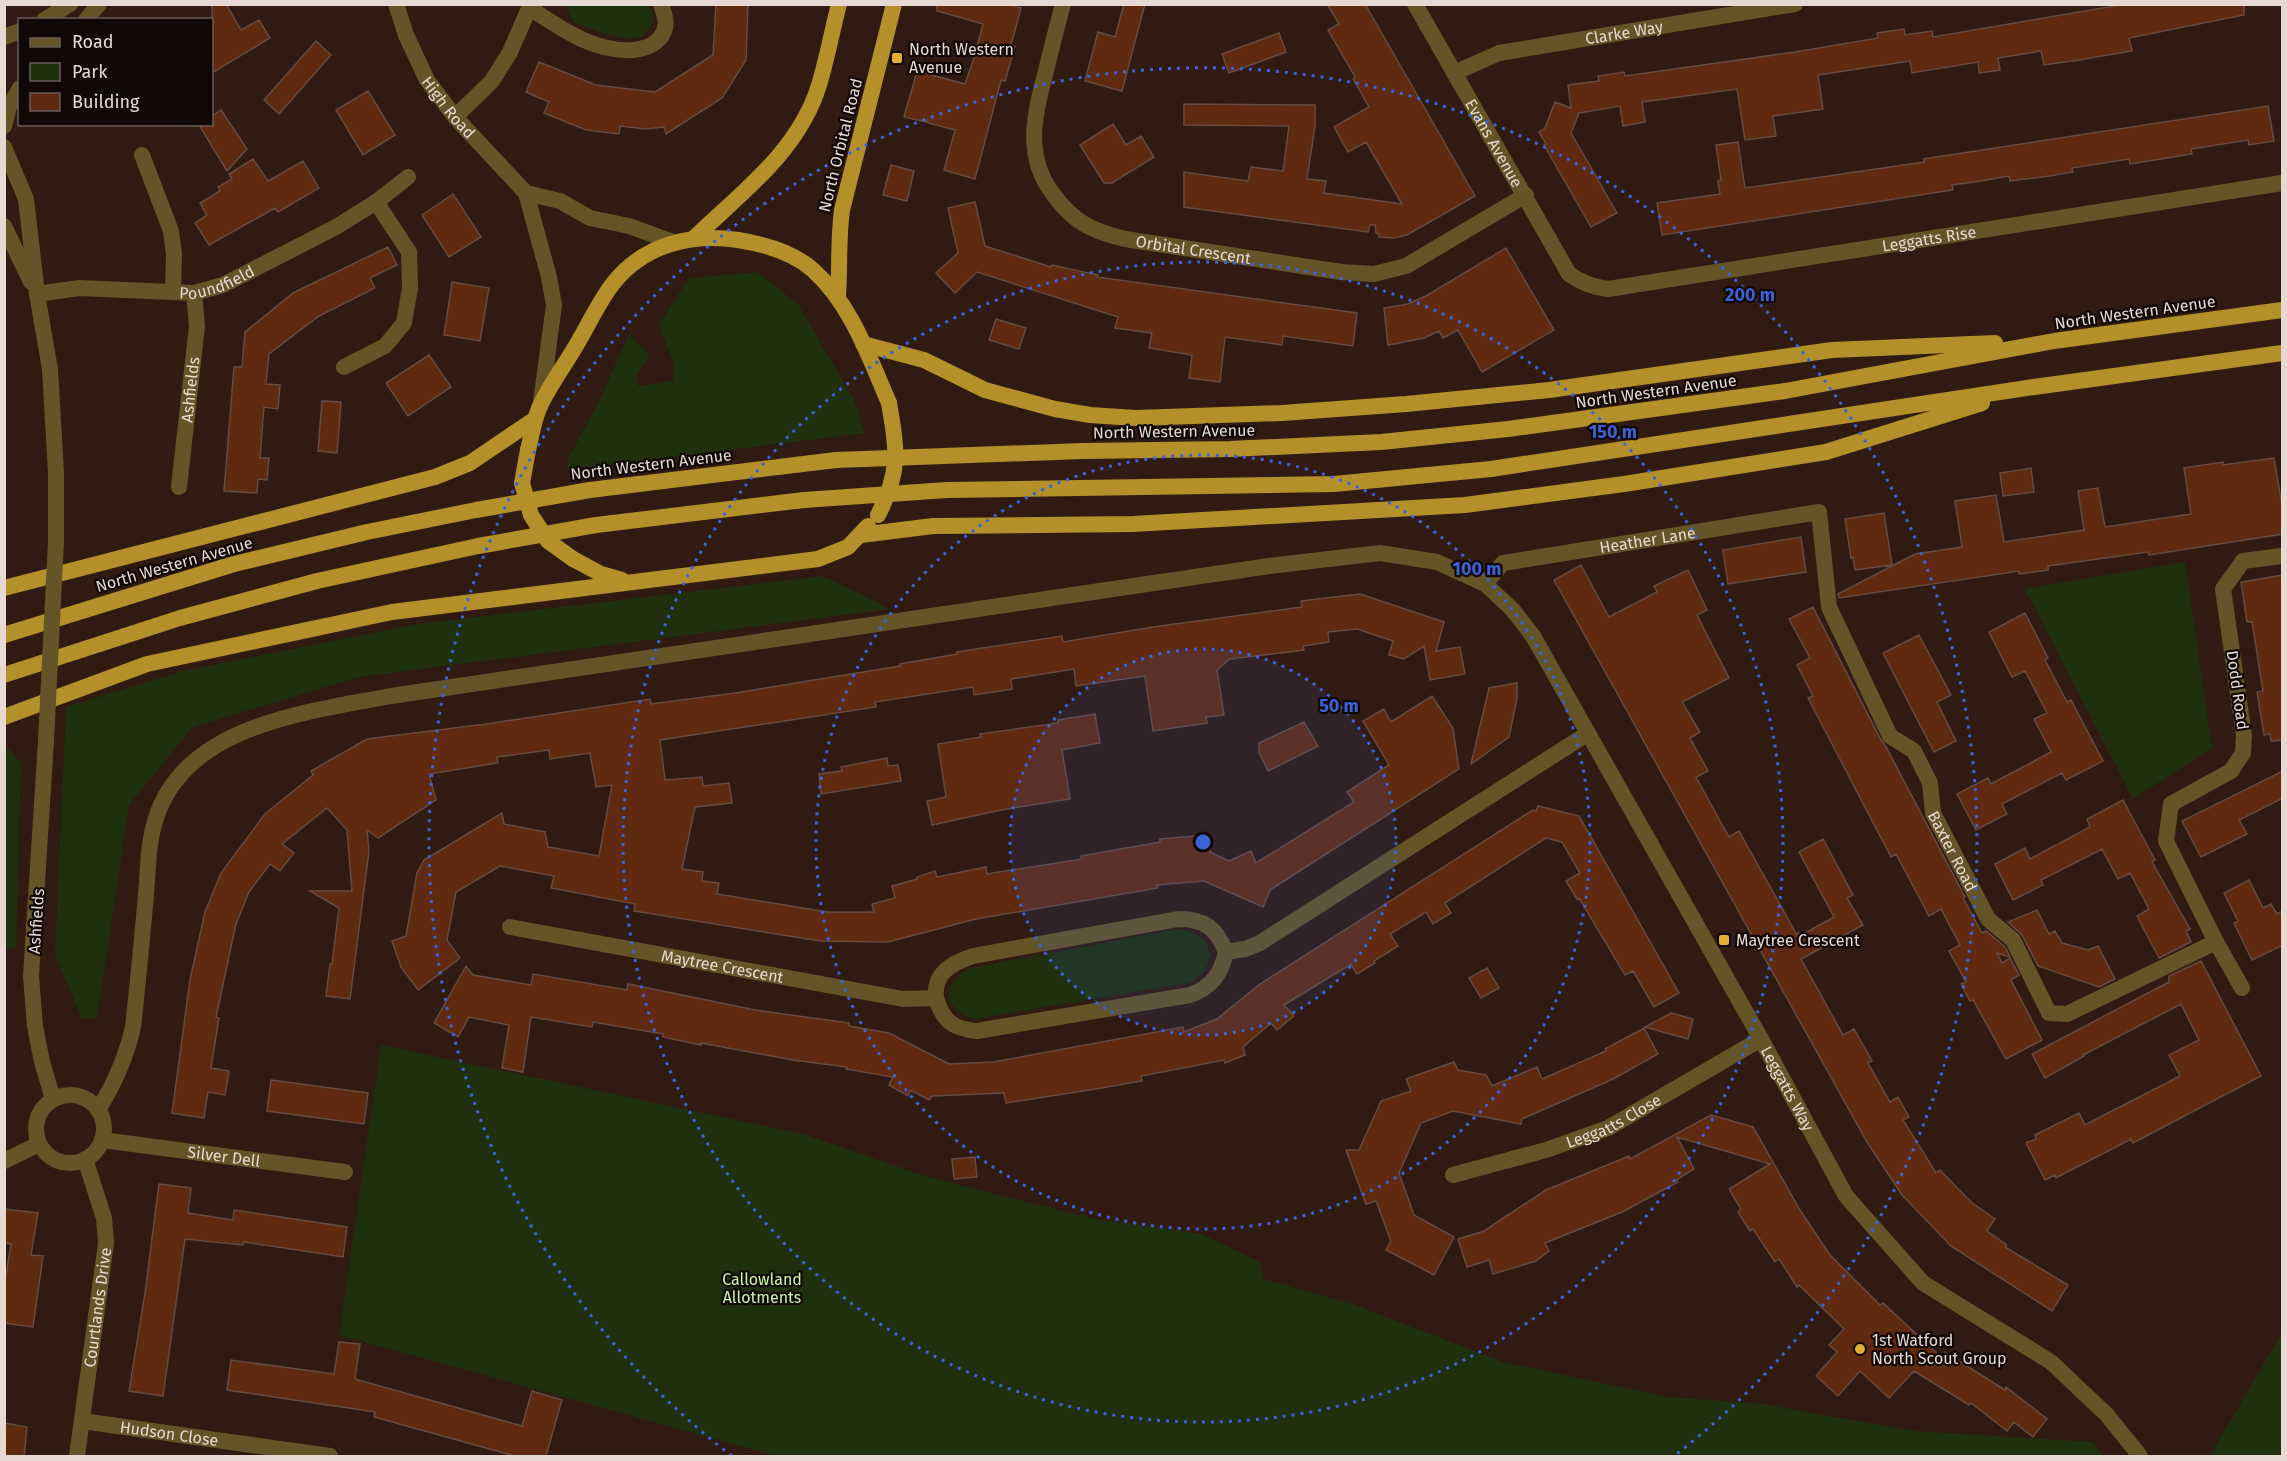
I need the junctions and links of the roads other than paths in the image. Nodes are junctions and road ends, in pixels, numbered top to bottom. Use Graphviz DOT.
graph roads {
  1 [pos="70,4"];
  2 [pos="99,4"];
  3 [pos="396,4"];
  4 [pos="662,4"];
  5 [pos="839,4"];
  6 [pos="894,4"];
  7 [pos="1063,4"];
  8 [pos="1415,4"];
  9 [pos="1796,4"];
  10 [pos="531,7"];
  11 [pos="1740,9"];
  12 [pos="47,18"];
  13 [pos="88,18"];
  14 [pos="1454,73"];
  15 [pos="18,91"];
  16 [pos="455,117"];
  17 [pos="4,126"];
  18 [pos="4,147"];
  19 [pos="142,155"];
  20 [pos="408,177"];
  21 [pos="2283,183"];
  22 [pos="526,193"];
  23 [pos="1526,195"];
  24 [pos="376,202"];
  25 [pos="4,226"];
  26 [pos="693,239"];
  27 [pos="673,242"];
  28 [pos="1576,280"];
  29 [pos="173,291"];
  30 [pos="194,293"];
  31 [pos="37,294"];
  32 [pos="838,297"];
  33 [pos="2283,310"];
  34 [pos="2054,341"];
  35 [pos="863,344"];
  36 [pos="2283,353"];
  37 [pos="344,367"];
  38 [pos="2034,387"];
  39 [pos="541,402"];
  40 [pos="536,419"];
  41 [pos="179,487"];
  42 [pos="1819,512"];
  43 [pos="861,535"];
  44 [pos="2283,556"];
  45 [pos="628,582"];
  46 [pos="1485,584"];
  47 [pos="4,588"];
  48 [pos="4,635"];
  49 [pos="4,675"];
  50 [pos="4,717"];
  51 [pos="1587,734"];
  52 [pos="510,927"];
  53 [pos="2216,942"];
  54 [pos="1226,952"];
  55 [pos="2242,988"];
  56 [pos="936,998"];
  57 [pos="1761,1039"];
  58 [pos="54,1099"];
  59 [pos="98,1110"];
  60 [pos="102,1140"];
  61 [pos="39,1143"];
  62 [pos="86,1159"];
  63 [pos="4,1161"];
  64 [pos="345,1172"];
  65 [pos="1453,1174"];
  66 [pos="82,1421"];
  67 [pos="77,1456"];
  68 [pos="330,1456"];
  69 [pos="2140,1456"];
  1 -- 12 [label="street"];
  2 -- 13 [label="street"];
  3 -- 16 [label="street, High Road"];
  4 -- 10 [label="street"];
  5 -- 26 [label="highway"];
  6 -- 32 [label="highway, North Orbital Road"];
  7 -- 23 [label="street, Orbital Crescent"];
  8 -- 14 [label="street, Evans Avenue"];
  9 -- 11 [label="street, Clarke Way"];
  10 -- 16 [label="street"];
  11 -- 14 [label="street, Clarke Way"];
  14 -- 23 [label="street, Evans Avenue"];
  15 -- 17 [label="street"];
  16 -- 22 [label="street, High Road"];
  18 -- 31 [label="street"];
  19 -- 29 [label="street"];
  20 -- 24 [label="street, Poundfield"];
  21 -- 28 [label="street, Leggatts Rise"];
  22 -- 27 [label="street"];
  22 -- 39 [label="street, High Road"];
  23 -- 28 [label="street, Evans Avenue"];
  24 -- 30 [label="street, Poundfield"];
  24 -- 37 [label="street"];
  25 -- 31 [label="street"];
  26 -- 27 [label="highway"];
  26 -- 32 [label="highway"];
  27 -- 39 [label="highway"];
  29 -- 30 [label="street, Poundfield"];
  29 -- 31 [label="street, Poundfield"];
  30 -- 41 [label="street, Ashfields"];
  31 -- 58 [label="street, Ashfields, bridge"];
  32 -- 35 [label="highway"];
  33 -- 34 [label="highway, North Western Avenue"];
  34 -- 35 [label="highway"];
  34 -- 48 [label="highway, North Western Avenue"];
  35 -- 43 [label="highway, bridge"];
  36 -- 38 [label="highway"];
  38 -- 43 [label="highway"];
  38 -- 49 [label="highway"];
  39 -- 40 [label="highway"];
  40 -- 45 [label="highway, bridge"];
  40 -- 47 [label="highway"];
  42 -- 46 [label="street, Heather Lane"];
  42 -- 53 [label="street, Baxter Road"];
  43 -- 45 [label="highway"];
  44 -- 53 [label="street, Dodd Road"];
  45 -- 50 [label="highway"];
  46 -- 51 [label="street, Leggatts Way"];
  46 -- 59 [label="street"];
  51 -- 54 [label="street"];
  51 -- 57 [label="street, Leggatts Way"];
  52 -- 56 [label="street, Maytree Crescent"];
  53 -- 55 [label="street, Dodd Road"];
  54 -- 56 [label="street"];
  54 -- 56 [label="street"];
  57 -- 65 [label="street, Leggatts Close"];
  57 -- 69 [label="street, Leggatts Way"];
  58 -- 59 [label="street"];
  58 -- 61 [label="street"];
  59 -- 60 [label="street"];
  60 -- 62 [label="street"];
  60 -- 64 [label="street, Silver Dell"];
  61 -- 62 [label="street"];
  61 -- 63 [label="street"];
  62 -- 66 [label="street, Courtlands Drive"];
  66 -- 67 [label="street, Courtlands Drive"];
  66 -- 68 [label="street, Hudson Close"];
}
